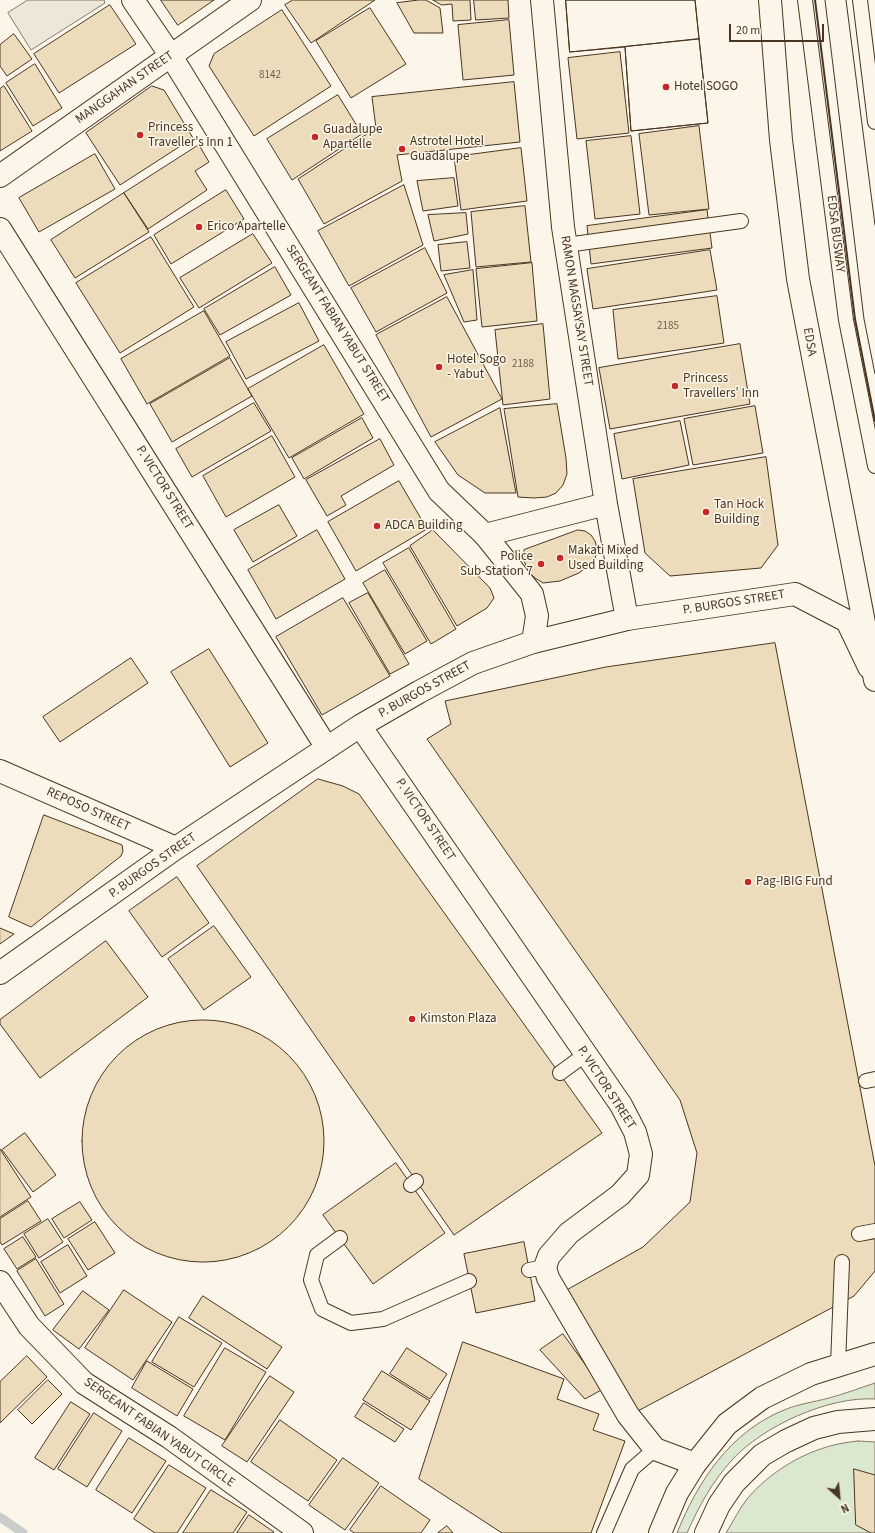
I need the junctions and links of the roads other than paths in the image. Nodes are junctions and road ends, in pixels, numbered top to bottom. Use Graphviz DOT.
graph roads {
  1 [pos="133,0"];
  2 [pos="250,0"];
  3 [pos="542,0"];
  4 [pos="770,0"];
  5 [pos="805,0"];
  6 [pos="860,0"];
  7 [pos="171,56"];
  8 [pos="875,122"];
  9 [pos="0,176"];
  10 [pos="741,221"];
  11 [pos="0,229"];
  12 [pos="566,245"];
  13 [pos="875,466"];
  14 [pos="606,504"];
  15 [pos="485,535"];
  16 [pos="628,619"];
  17 [pos="533,642"];
  18 [pos="875,680"];
  19 [pos="360,726"];
  20 [pos="327,748"];
  21 [pos="0,771"];
  22 [pos="176,848"];
  23 [pos="0,973"];
  24 [pos="586,1054"];
  25 [pos="560,1073"];
  26 [pos="875,1232"];
  27 [pos="859,1234"];
  28 [pos="340,1238"];
  29 [pos="842,1262"];
  30 [pos="469,1281"];
  31 [pos="0,1282"];
  32 [pos="875,1354"];
  33 [pos="838,1365"];
  34 [pos="875,1419"];
  35 [pos="655,1449"];
  36 [pos="695,1464"];
  37 [pos="302,1533"];
  38 [pos="604,1533"];
  39 [pos="660,1533"];
  40 [pos="706,1533"];
  1 -- 7 [label="main road, SERGEANT FABIAN YABUT STREET"];
  2 -- 7 [label="main road, MANGGAHAN STREET"];
  3 -- 12 [label="main road, RAMON MAGSAYSAY STREET"];
  4 -- 18 [label="main road, EDSA"];
  5 -- 13 [label="lane, EDSA BUSWAY"];
  6 -- 8 [label="lane"];
  7 -- 9 [label="main road, MANGGAHAN STREET"];
  7 -- 15 [label="main road, SERGEANT FABIAN YABUT STREET"];
  10 -- 12 [label="lane"];
  11 -- 20 [label="main road, P. VICTOR STREET"];
  12 -- 14 [label="main road, RAMON MAGSAYSAY STREET"];
  14 -- 15 [label="main road"];
  14 -- 16 [label="main road, RAMON MAGSAYSAY STREET"];
  15 -- 17 [label="main road, SERGEANT FABIAN YABUT STREET"];
  16 -- 17 [label="main road, P. BURGOS STREET"];
  16 -- 18 [label="main road, P. BURGOS STREET"];
  17 -- 19 [label="main road, P. BURGOS STREET"];
  19 -- 20 [label="main road, P. BURGOS STREET"];
  19 -- 24 [label="main road, P. VICTOR STREET"];
  20 -- 22 [label="main road, P. BURGOS STREET"];
  21 -- 22 [label="main road, REPOSO STREET"];
  22 -- 23 [label="main road, P. BURGOS STREET"];
  24 -- 25 [label="lane"];
  24 -- 35 [label="main road, P. VICTOR STREET"];
  26 -- 27 [label="lane"];
  28 -- 30 [label="lane"];
  29 -- 33 [label="lane"];
  31 -- 37 [label="main road, SERGEANT FABIAN YABUT CIRCLE"];
  32 -- 33 [label="main road"];
  33 -- 36 [label="main road"];
  34 -- 40 [label="main road"];
  35 -- 36 [label="main road"];
  35 -- 38 [label="lane"];
  36 -- 39 [label="main road"];
}
